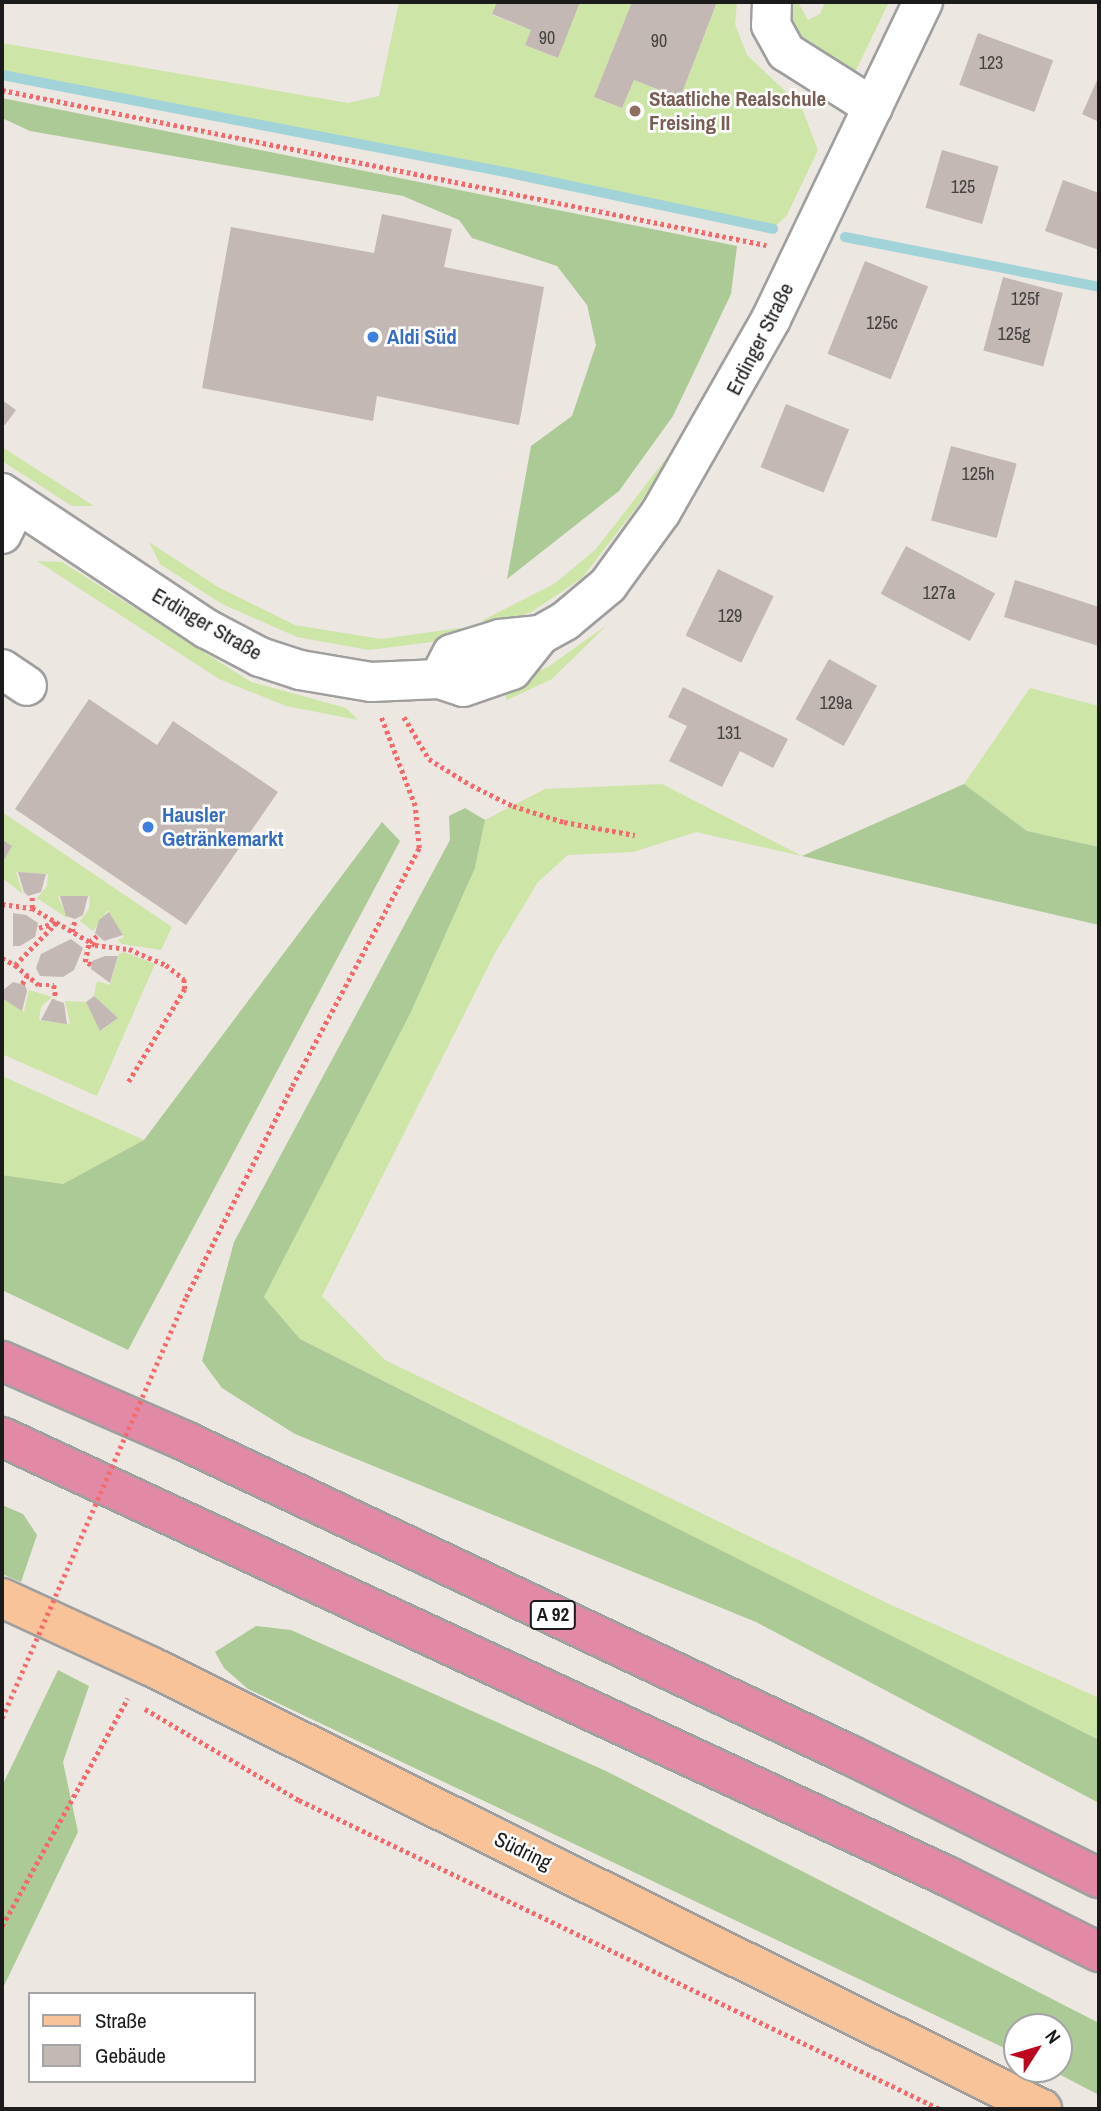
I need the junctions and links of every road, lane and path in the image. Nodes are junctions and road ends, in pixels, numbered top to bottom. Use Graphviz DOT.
graph roads {
  1 [pos="772,2"];
  2 [pos="923,2"];
  3 [pos="2,90"];
  4 [pos="873,107"];
  5 [pos="774,246"];
  6 [pos="7,510"];
  7 [pos="382,682"];
  8 [pos="635,835"];
  9 [pos="32,896"];
  10 [pos="2,904"];
  11 [pos="32,908"];
  12 [pos="75,919"];
  13 [pos="57,922"];
  14 [pos="39,928"];
  15 [pos="72,932"];
  16 [pos="97,936"];
  17 [pos="89,942"];
  18 [pos="2,958"];
  19 [pos="15,965"];
  20 [pos="92,965"];
  21 [pos="28,974"];
  22 [pos="22,984"];
  23 [pos="56,999"];
  24 [pos="128,1083"];
  25 [pos="2,1361"];
  26 [pos="2,1437"];
  27 [pos="2,1598"];
  28 [pos="23,1643"];
  29 [pos="45,1653"];
  30 [pos="116,1692"];
  31 [pos="128,1698"];
  32 [pos="2,1718"];
  33 [pos="1099,1878"];
  34 [pos="2,1926"];
  35 [pos="1099,1952"];
  36 [pos="940,2109"];
  37 [pos="1042,2109"];
  1 -- 4 [label="street"];
  2 -- 4 [label="street, Erdinger Straße"];
  3 -- 5 [label="path"];
  4 -- 7 [label="street, Erdinger Straße"];
  6 -- 7 [label="street, Erdinger Straße"];
  7 -- 8 [label="path"];
  7 -- 32 [label="path, bridge"];
  9 -- 11 [label="path"];
  10 -- 11 [label="path"];
  11 -- 13 [label="path"];
  12 -- 15 [label="path"];
  13 -- 14 [label="path"];
  13 -- 15 [label="path"];
  13 -- 19 [label="path"];
  15 -- 17 [label="path"];
  16 -- 17 [label="path"];
  17 -- 20 [label="path"];
  17 -- 24 [label="path"];
  18 -- 19 [label="path"];
  19 -- 21 [label="path"];
  21 -- 22 [label="path"];
  21 -- 23 [label="path"];
  25 -- 33 [label="highway, A 92"];
  26 -- 35 [label="highway"];
  27 -- 37 [label="main road, Südring"];
  28 -- 29 [label="path"];
  30 -- 31 [label="path"];
  31 -- 34 [label="path"];
  31 -- 36 [label="path"];
}
